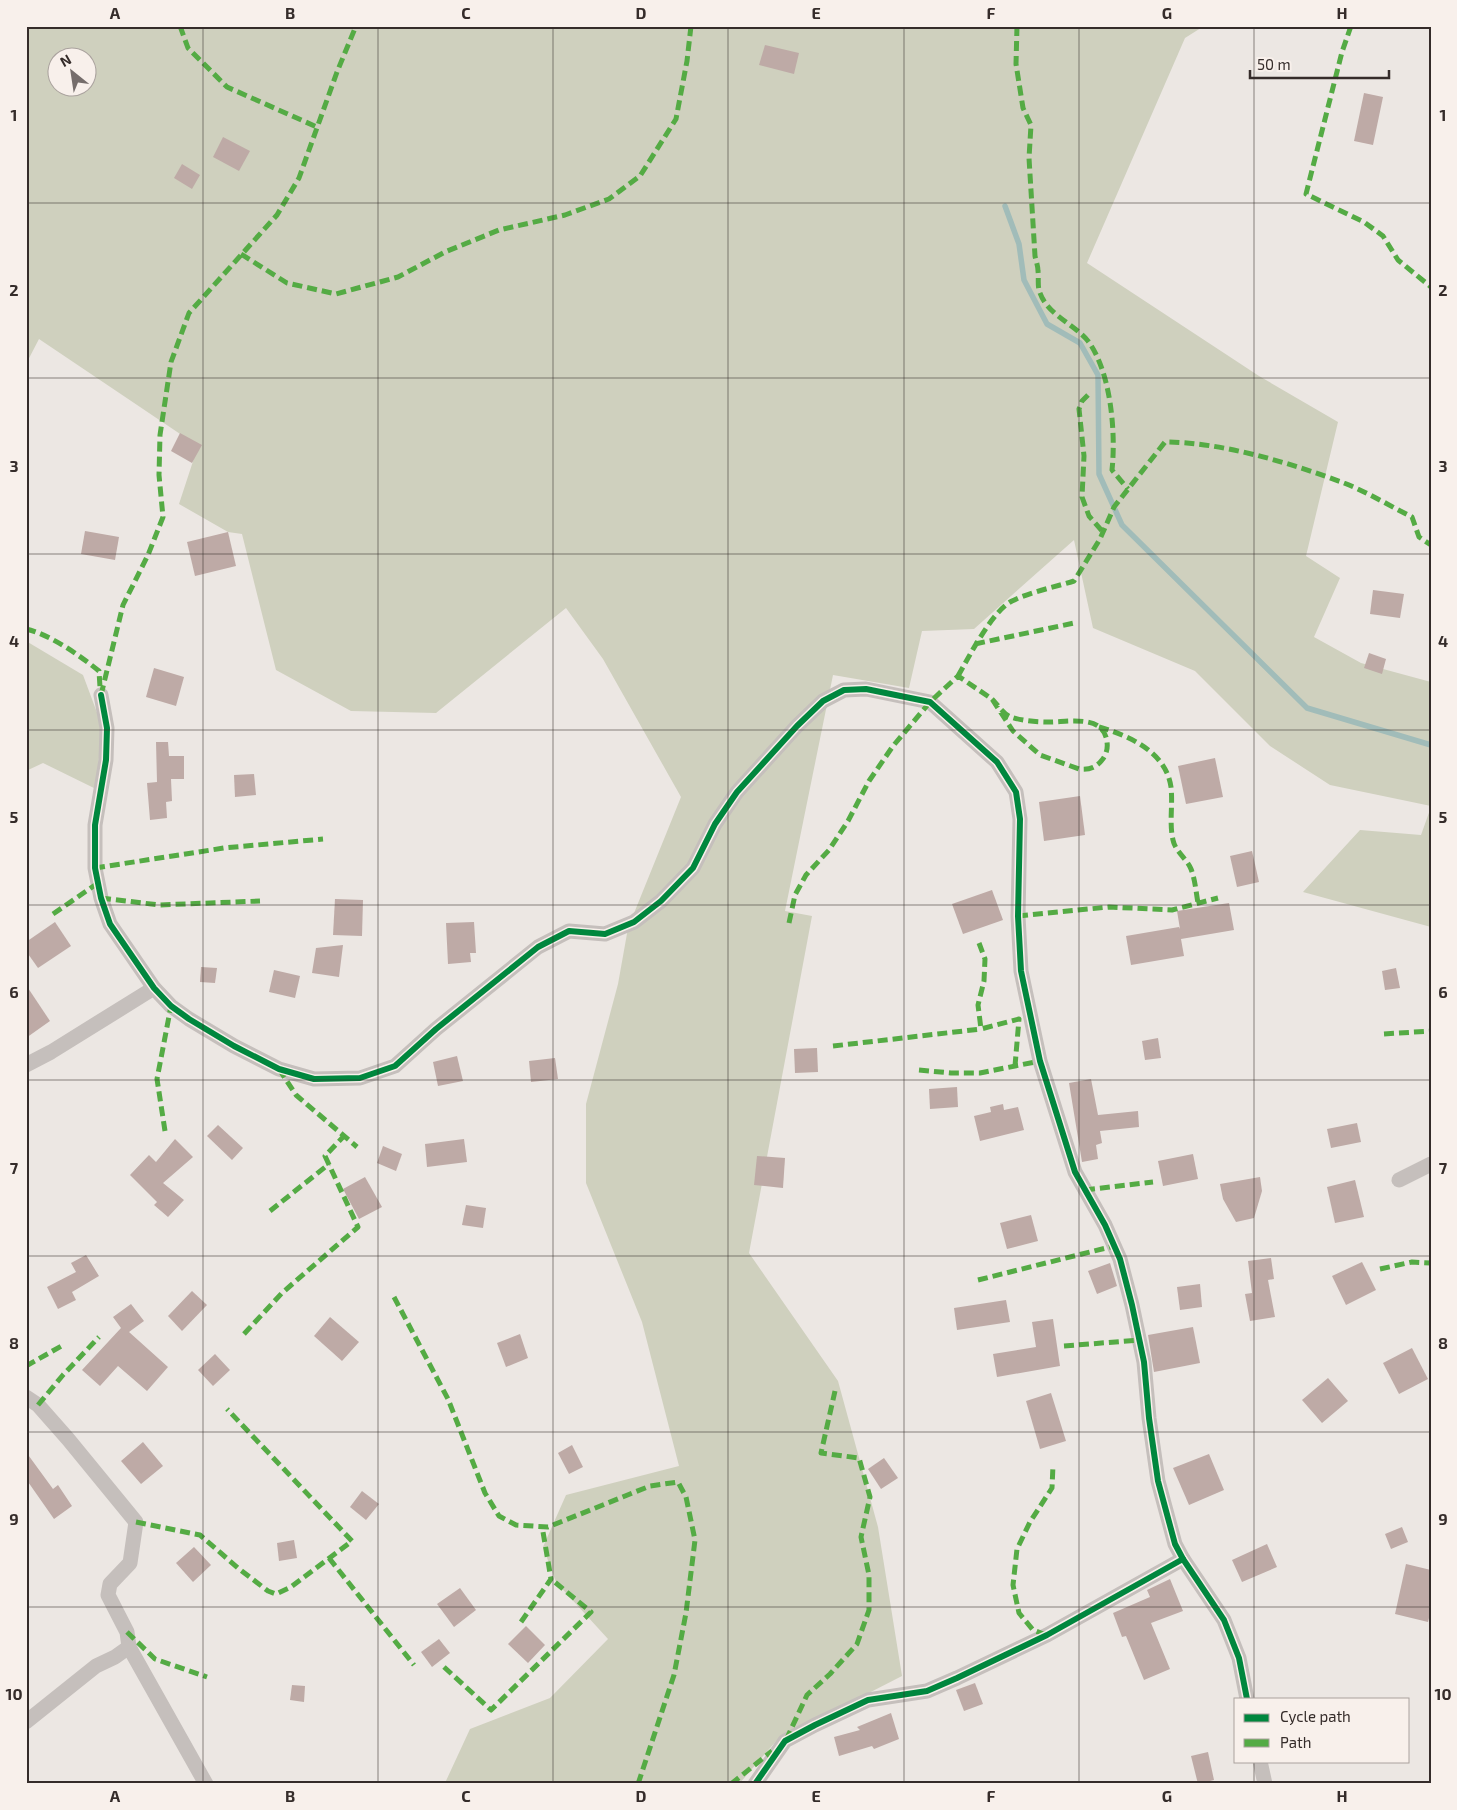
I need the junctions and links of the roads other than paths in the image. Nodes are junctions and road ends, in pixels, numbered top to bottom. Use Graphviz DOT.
graph roads {
  1 [pos="101,695"];
  2 [pos="154,988"];
  3 [pos="26,1065"];
  4 [pos="1431,1164"];
  5 [pos="1399,1180"];
  6 [pos="26,1397"];
  7 [pos="1183,1559"];
  8 [pos="129,1647"];
  9 [pos="1247,1698"];
  10 [pos="26,1722"];
  11 [pos="1260,1762"];
  12 [pos="206,1784"];
  13 [pos="755,1784"];
  14 [pos="1265,1784"];
  1 -- 2 [label="street"];
  2 -- 3 [label="street"];
  2 -- 7 [label="street"];
  4 -- 5 [label="street"];
  6 -- 8 [label="street"];
  7 -- 9 [label="street"];
  7 -- 13 [label="street"];
  8 -- 10 [label="street"];
  8 -- 12 [label="street"];
  11 -- 14 [label="street"];
}
